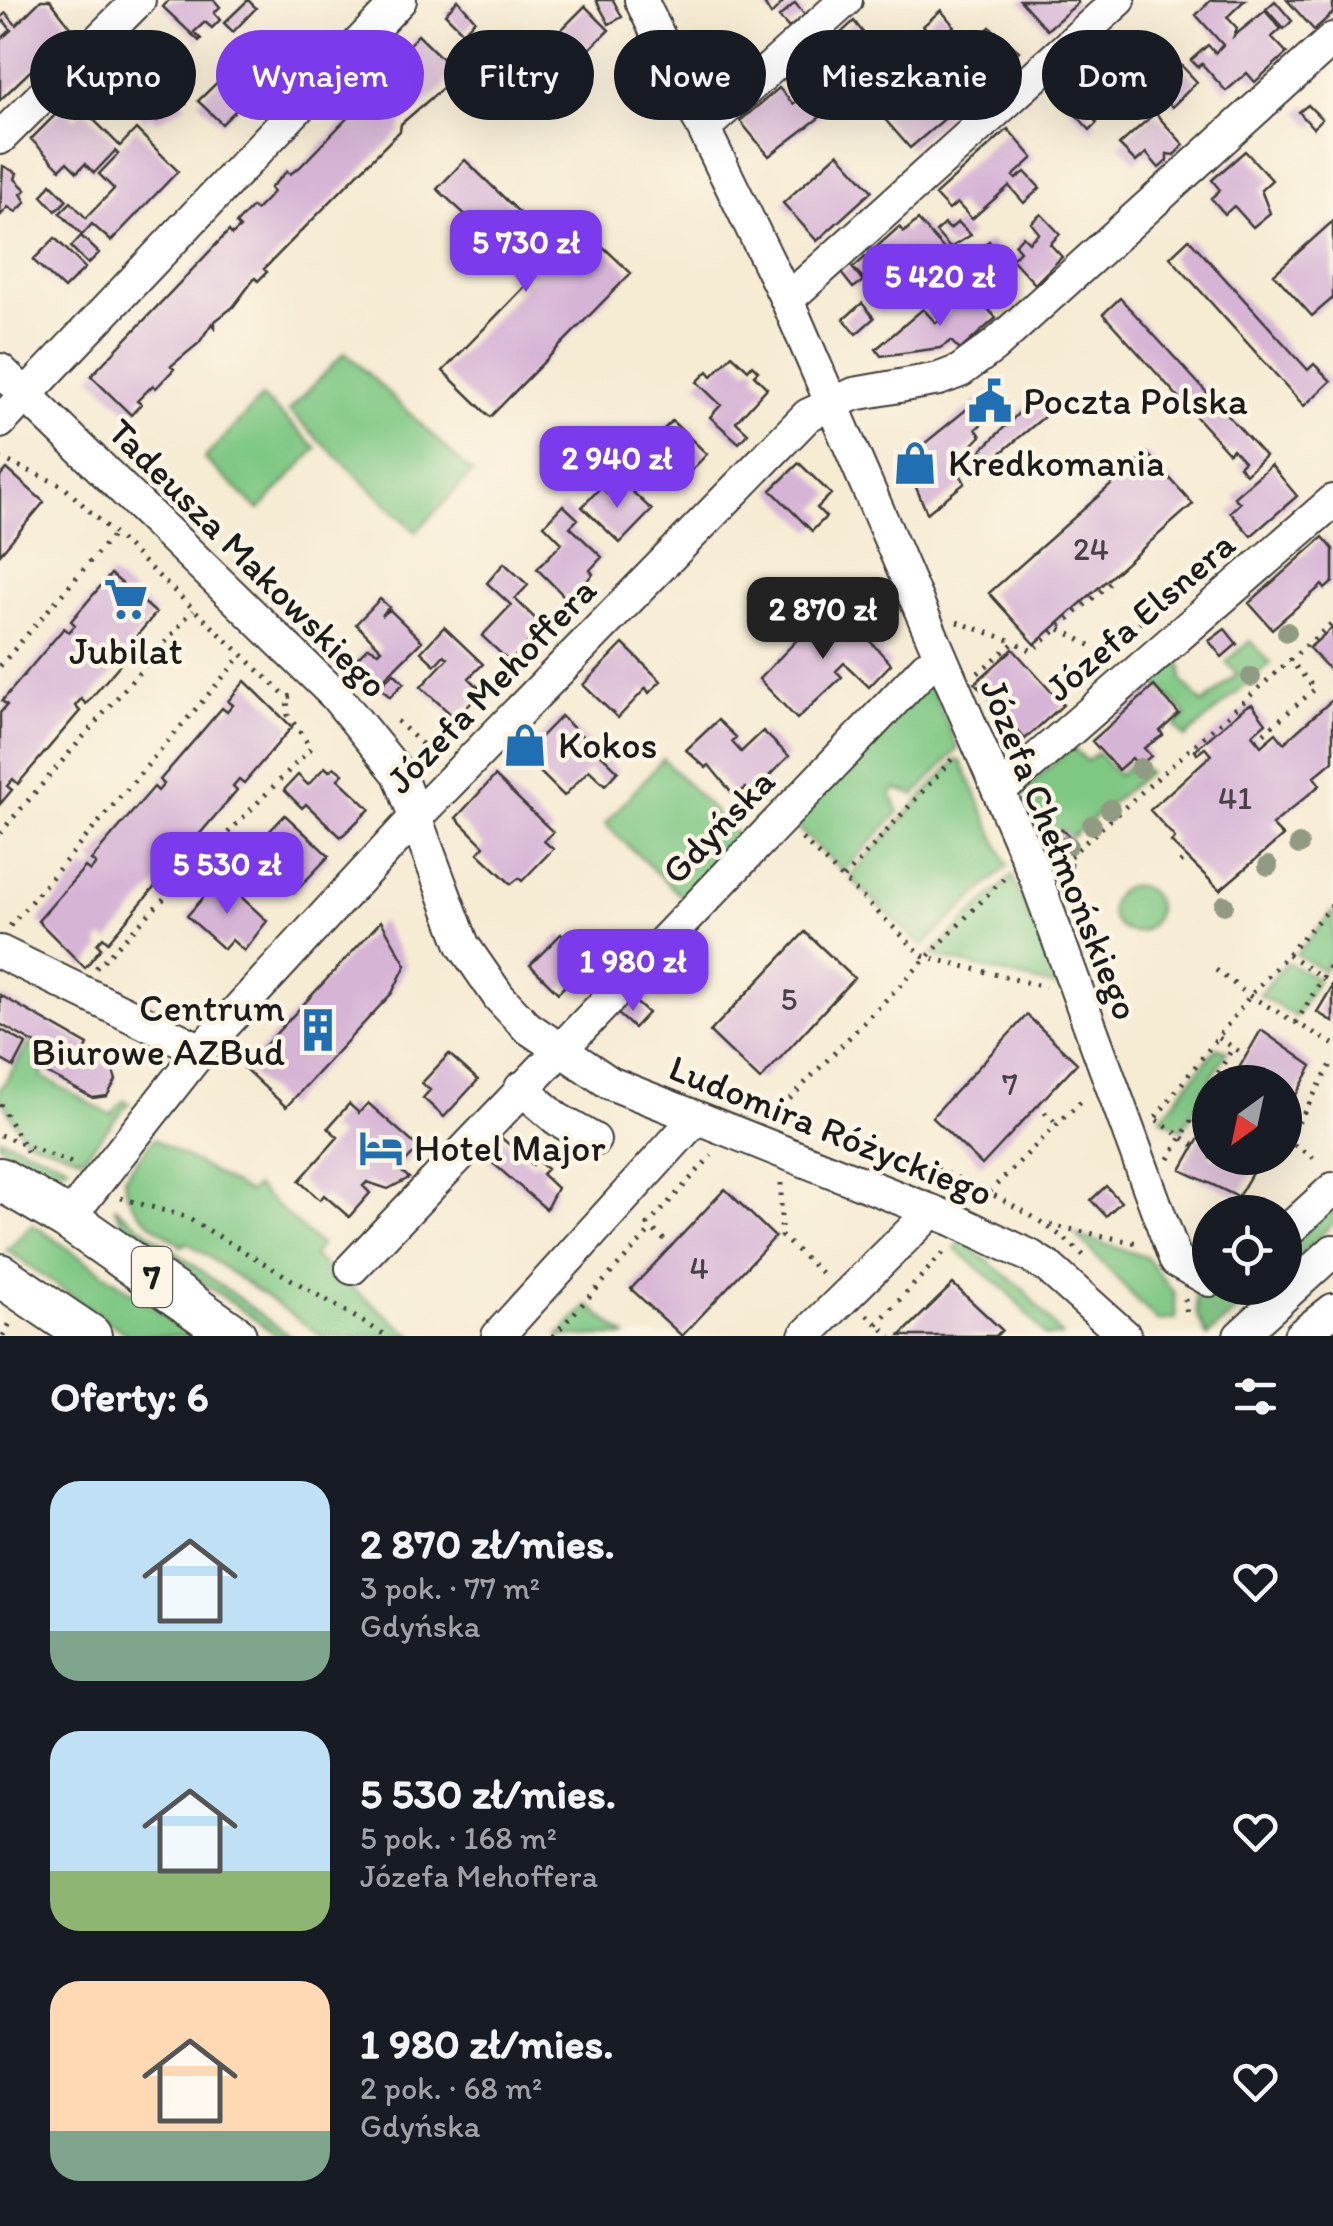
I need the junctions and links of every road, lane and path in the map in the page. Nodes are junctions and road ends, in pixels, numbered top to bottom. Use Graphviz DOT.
graph roads {
  1 [pos="138,0"];
  2 [pos="400,0"];
  3 [pos="641,0"];
  4 [pos="846,0"];
  5 [pos="1119,0"];
  6 [pos="1333,39"];
  7 [pos="704,128"];
  8 [pos="0,138"];
  9 [pos="787,300"];
  10 [pos="0,370"];
  11 [pos="25,394"];
  12 [pos="831,404"];
  13 [pos="0,422"];
  14 [pos="0,458"];
  15 [pos="1333,501"];
  16 [pos="113,535"];
  17 [pos="1110,582"];
  18 [pos="194,610"];
  19 [pos="946,618"];
  20 [pos="1140,622"];
  21 [pos="1333,622"];
  22 [pos="1058,628"];
  23 [pos="1016,642"];
  24 [pos="242,655"];
  25 [pos="1290,660"];
  26 [pos="940,661"];
  27 [pos="0,666"];
  28 [pos="970,680"];
  29 [pos="303,692"];
  30 [pos="287,697"];
  31 [pos="1256,740"];
  32 [pos="962,749"];
  33 [pos="997,787"];
  34 [pos="780,818"];
  35 [pos="414,820"];
  36 [pos="0,833"];
  37 [pos="1014,868"];
  38 [pos="1051,869"];
  39 [pos="844,878"];
  40 [pos="1333,904"];
  41 [pos="1,943"];
  42 [pos="1288,954"];
  43 [pos="923,956"];
  44 [pos="1333,960"];
  45 [pos="1216,970"];
  46 [pos="88,976"];
  47 [pos="1323,978"];
  48 [pos="1333,984"];
  49 [pos="1049,988"];
  50 [pos="1250,996"];
  51 [pos="1296,1023"];
  52 [pos="1218,1037"];
  53 [pos="1333,1044"];
  54 [pos="1234,1047"];
  55 [pos="201,1050"];
  56 [pos="559,1052"];
  57 [pos="1246,1056"];
  58 [pos="1333,1061"];
  59 [pos="1224,1065"];
  60 [pos="1098,1082"];
  61 [pos="521,1088"];
  62 [pos="0,1104"];
  63 [pos="1038,1106"];
  64 [pos="760,1114"];
  65 [pos="775,1114"];
  66 [pos="1302,1114"];
  67 [pos="696,1118"];
  68 [pos="1192,1120"];
  69 [pos="1058,1126"];
  70 [pos="0,1134"];
  71 [pos="1182,1137"];
  72 [pos="594,1140"];
  73 [pos="23,1144"];
  74 [pos="1192,1144"];
  75 [pos="714,1153"];
  76 [pos="1302,1153"];
  77 [pos="81,1167"];
  78 [pos="15,1168"];
  79 [pos="1161,1173"];
  80 [pos="1325,1174"];
  81 [pos="782,1181"];
  82 [pos="989,1192"];
  83 [pos="126,1198"];
  84 [pos="1302,1208"];
  85 [pos="932,1212"];
  86 [pos="68,1220"];
  87 [pos="1046,1224"];
  88 [pos="652,1229"];
  89 [pos="1140,1244"];
  90 [pos="1002,1245"];
  91 [pos="672,1248"];
  92 [pos="1333,1251"];
  93 [pos="946,1252"];
  94 [pos="1092,1264"];
  95 [pos="352,1268"];
  96 [pos="1192,1280"];
  97 [pos="845,1296"];
  98 [pos="10,1299"];
  99 [pos="1192,1301"];
  100 [pos="1333,1310"];
  101 [pos="1187,1316"];
  102 [pos="877,1324"];
  103 [pos="3,1336"];
  104 [pos="90,1336"];
  105 [pos="235,1336"];
  106 [pos="386,1336"];
  107 [pos="498,1336"];
  108 [pos="553,1336"];
  109 [pos="805,1336"];
  110 [pos="891,1336"];
  111 [pos="1091,1336"];
  112 [pos="1125,1336"];
  113 [pos="1240,1336"];
  114 [pos="1300,1336"];
  1 -- 8 [label="street"];
  2 -- 11 [label="street"];
  3 -- 7 [label="street, Józefa Chełmońskiego"];
  4 -- 7 [label="street"];
  5 -- 9 [label="street"];
  6 -- 12 [label="street, Józefa Mehoffera"];
  7 -- 9 [label="street, Józefa Chełmońskiego"];
  9 -- 12 [label="street, Józefa Chełmońskiego"];
  10 -- 11 [label="street, Tadeusza Makowskiego"];
  11 -- 13 [label="street"];
  11 -- 35 [label="street, Tadeusza Makowskiego"];
  12 -- 26 [label="street, Józefa Chełmońskiego"];
  12 -- 35 [label="street, Józefa Mehoffera"];
  14 -- 16 [label="path"];
  15 -- 33 [label="street, Józefa Elsnera"];
  16 -- 18 [label="path"];
  16 -- 27 [label="path"];
  17 -- 22 [label="path"];
  18 -- 24 [label="path"];
  18 -- 36 [label="path"];
  19 -- 23 [label="path"];
  20 -- 22 [label="path"];
  21 -- 25 [label="path"];
  22 -- 23 [label="path"];
  23 -- 28 [label="path"];
  24 -- 30 [label="path"];
  24 -- 41 [label="path"];
  25 -- 31 [label="path"];
  25 -- 38 [label="path"];
  26 -- 33 [label="street, Józefa Chełmońskiego"];
  26 -- 34 [label="street, Gdyńska"];
  29 -- 30 [label="path"];
  30 -- 46 [label="path"];
  32 -- 39 [label="path"];
  33 -- 96 [label="street, Józefa Chełmońskiego"];
  34 -- 39 [label="path"];
  34 -- 56 [label="street, Gdyńska"];
  35 -- 55 [label="street, Józefa Mehoffera"];
  35 -- 56 [label="street, Ludomira Różyckiego"];
  37 -- 43 [label="path"];
  39 -- 43 [label="path"];
  40 -- 42 [label="path"];
  41 -- 55 [label="street"];
  42 -- 47 [label="path"];
  42 -- 50 [label="path"];
  43 -- 49 [label="path"];
  43 -- 65 [label="path"];
  44 -- 47 [label="path"];
  45 -- 50 [label="path"];
  47 -- 48 [label="path"];
  47 -- 51 [label="path"];
  50 -- 51 [label="path"];
  50 -- 52 [label="path"];
  51 -- 53 [label="path"];
  52 -- 54 [label="path"];
  52 -- 71 [label="path"];
  54 -- 57 [label="path"];
  54 -- 59 [label="path"];
  55 -- 86 [label="street, Józefa Mehoffera"];
  56 -- 61 [label="street, Gdyńska"];
  56 -- 67 [label="street, Ludomira Różyckiego"];
  58 -- 66 [label="path"];
  60 -- 69 [label="path"];
  61 -- 72 [label="street"];
  61 -- 95 [label="street, Gdyńska"];
  62 -- 73 [label="path"];
  63 -- 69 [label="path"];
  64 -- 65 [label="path"];
  65 -- 82 [label="path"];
  67 -- 85 [label="street, Ludomira Różyckiego"];
  67 -- 107 [label="street"];
  68 -- 71 [label="path"];
  69 -- 82 [label="path"];
  70 -- 73 [label="path"];
  71 -- 74 [label="path"];
  71 -- 79 [label="path"];
  73 -- 77 [label="path"];
  73 -- 78 [label="path"];
  75 -- 88 [label="path"];
  76 -- 80 [label="path"];
  78 -- 86 [label="main road, 7"];
  80 -- 84 [label="street"];
  81 -- 97 [label="path"];
  82 -- 87 [label="path"];
  83 -- 106 [label="path"];
  85 -- 90 [label="street, Ludomira Różyckiego"];
  85 -- 97 [label="street"];
  86 -- 105 [label="main road, 7"];
  87 -- 89 [label="path"];
  87 -- 94 [label="path"];
  88 -- 91 [label="path"];
  88 -- 108 [label="path"];
  90 -- 111 [label="street, Ludomira Różyckiego"];
  90 -- 112 [label="street, Ludomira Różyckiego"];
  92 -- 113 [label="street"];
  93 -- 102 [label="path"];
  97 -- 102 [label="path"];
  97 -- 109 [label="street"];
  98 -- 103 [label="path"];
  98 -- 104 [label="main road, 7"];
  99 -- 101 [label="path"];
  100 -- 114 [label="street"];
  102 -- 110 [label="path"];
}
